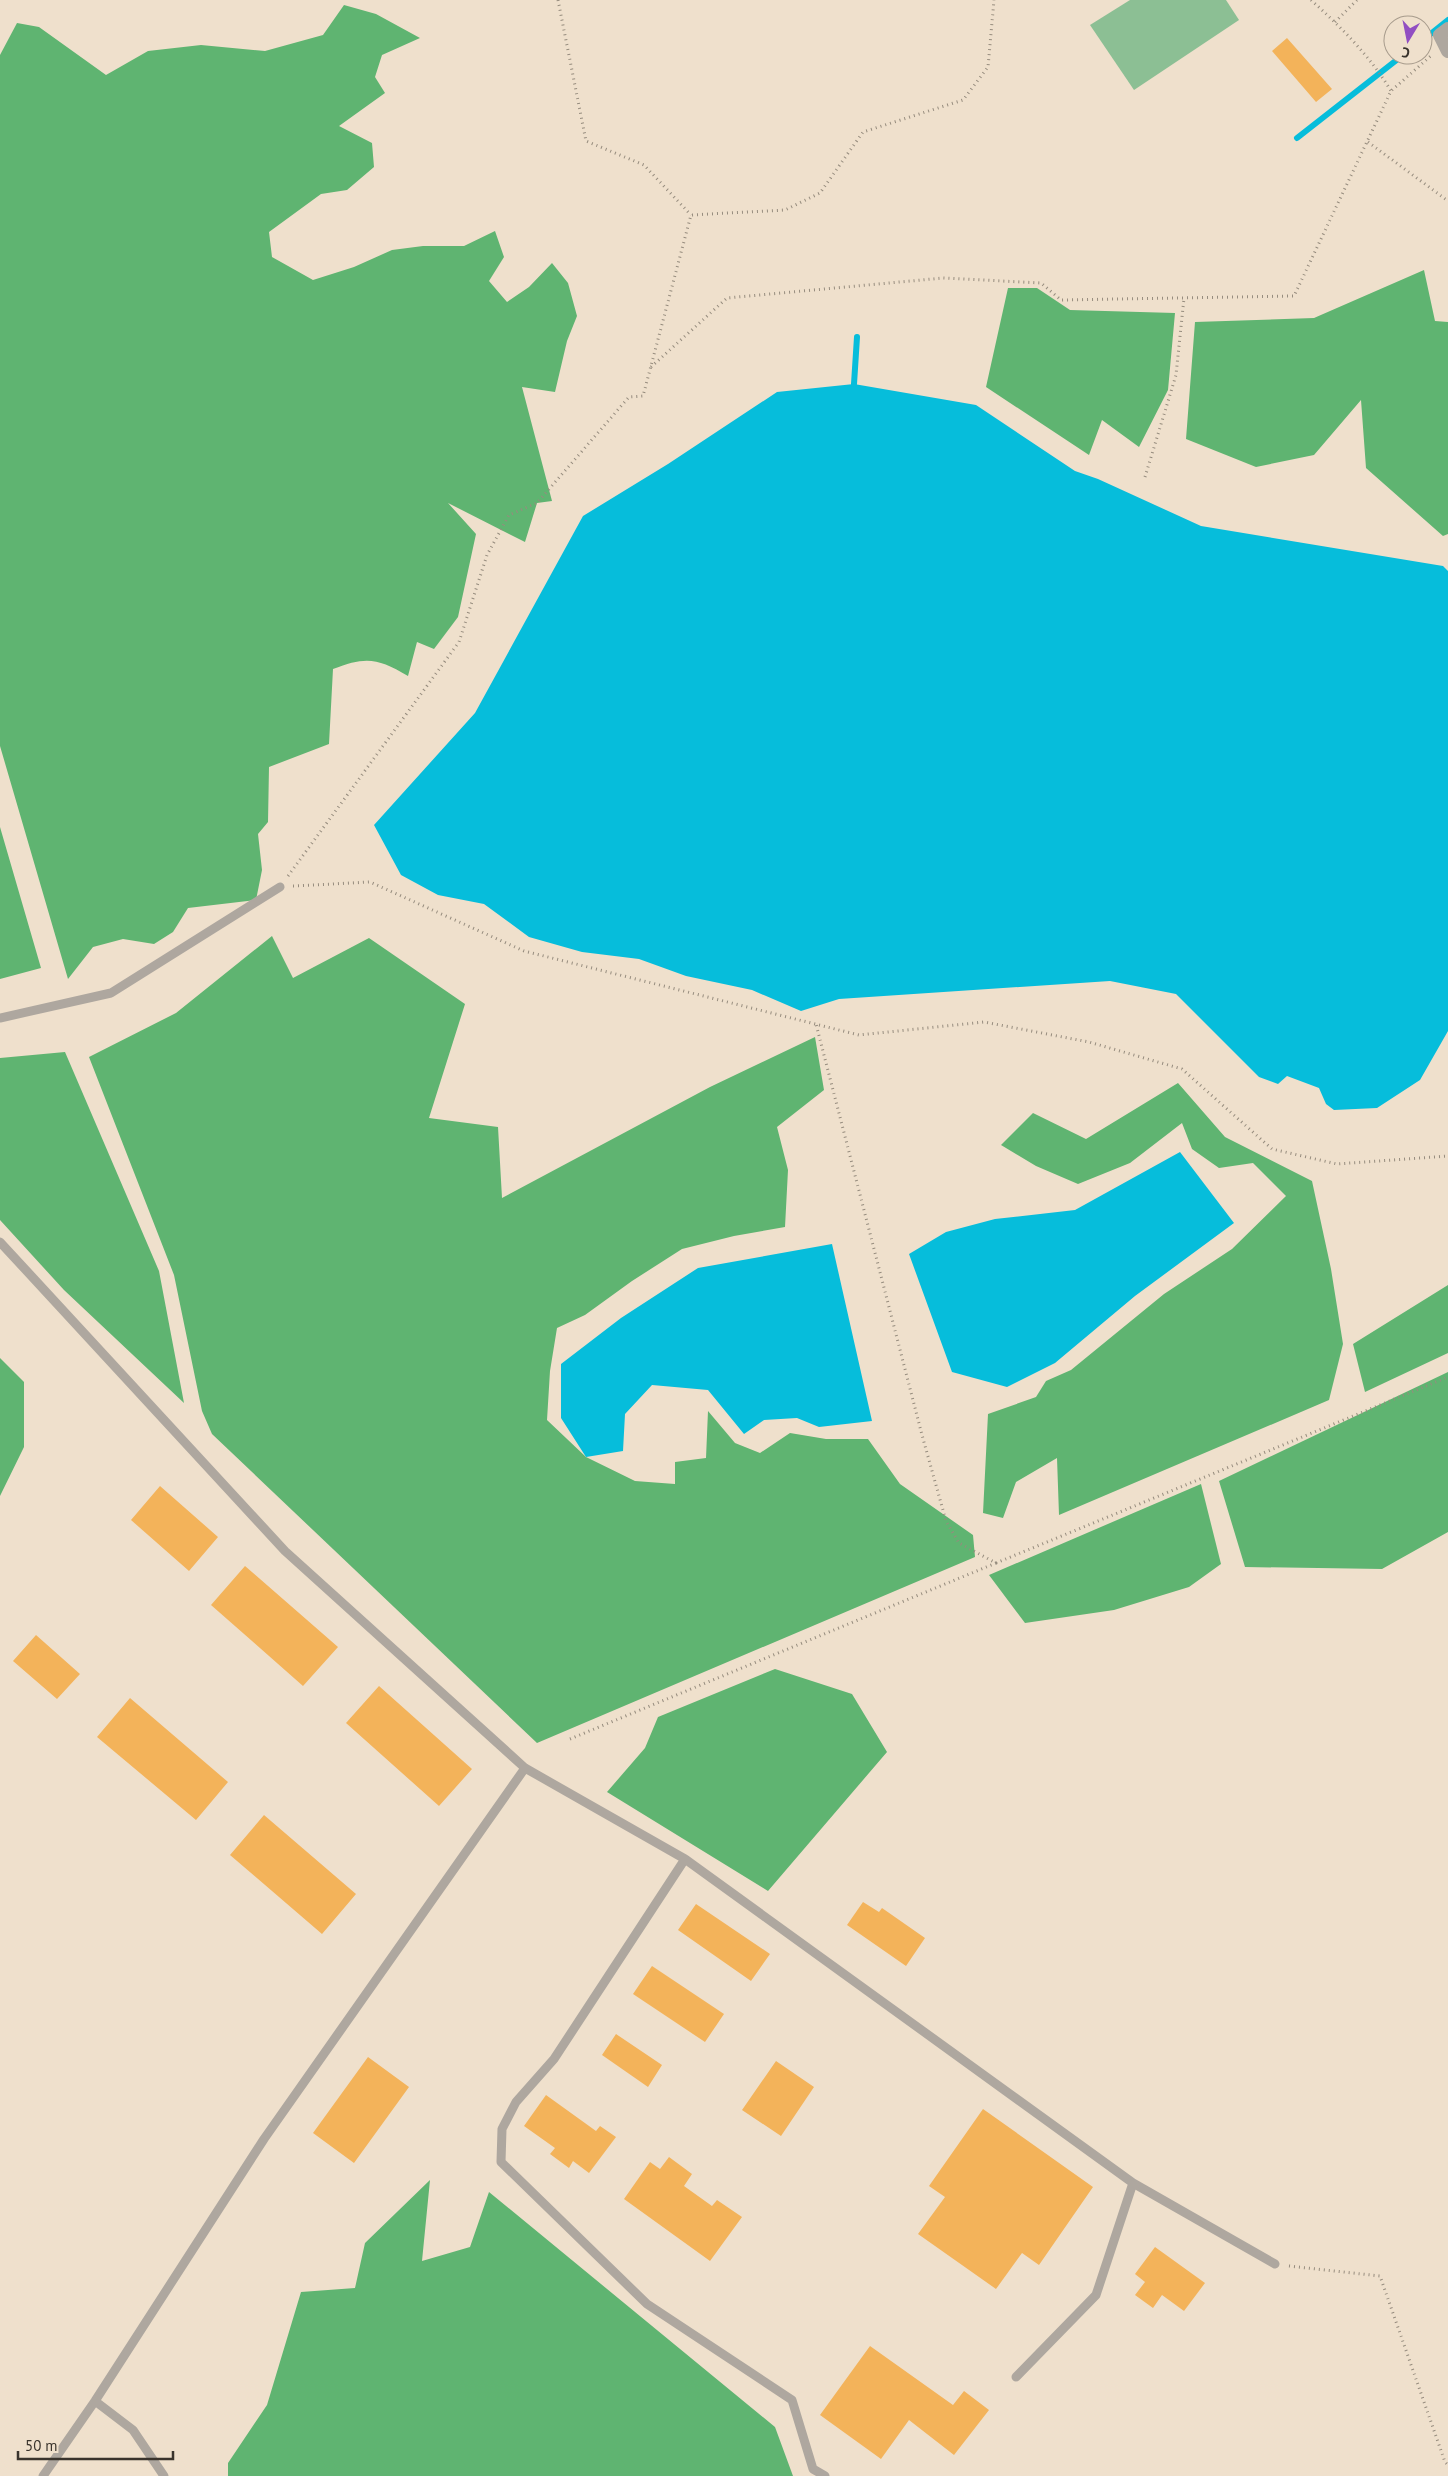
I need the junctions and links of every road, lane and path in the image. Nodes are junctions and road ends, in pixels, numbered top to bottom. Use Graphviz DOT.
graph roads {
  1 [pos="558,0"];
  2 [pos="994,0"];
  3 [pos="1312,0"];
  4 [pos="1357,0"];
  5 [pos="1335,22"];
  6 [pos="1448,29"];
  7 [pos="1446,48"];
  8 [pos="1391,91"];
  9 [pos="1368,142"];
  10 [pos="1448,201"];
  11 [pos="691,215"];
  12 [pos="1184,298"];
  13 [pos="650,368"];
  14 [pos="1144,477"];
  15 [pos="280,887"];
  16 [pos="0,1018"];
  17 [pos="815,1024"];
  18 [pos="1448,1156"];
  19 [pos="0,1242"];
  20 [pos="1448,1377"];
  21 [pos="996,1563"];
  22 [pos="570,1739"];
  23 [pos="525,1768"];
  24 [pos="685,1859"];
  25 [pos="1133,2183"];
  26 [pos="1275,2264"];
  27 [pos="1016,2377"];
  28 [pos="95,2401"];
  29 [pos="1448,2466"];
  30 [pos="43,2476"];
  31 [pos="164,2476"];
  32 [pos="825,2476"];
  1 -- 11 [label="path"];
  2 -- 11 [label="path"];
  3 -- 5 [label="path"];
  4 -- 5 [label="path"];
  5 -- 8 [label="path"];
  6 -- 7 [label="street"];
  7 -- 8 [label="path"];
  8 -- 9 [label="path"];
  9 -- 10 [label="path"];
  9 -- 12 [label="path"];
  11 -- 13 [label="path"];
  12 -- 13 [label="path"];
  12 -- 14 [label="path"];
  13 -- 15 [label="path"];
  15 -- 16 [label="lane"];
  15 -- 17 [label="path"];
  17 -- 18 [label="path"];
  17 -- 21 [label="path"];
  19 -- 23 [label="lane"];
  20 -- 21 [label="path"];
  21 -- 22 [label="path"];
  23 -- 24 [label="lane"];
  23 -- 28 [label="lane"];
  24 -- 25 [label="lane"];
  24 -- 32 [label="lane"];
  25 -- 26 [label="lane"];
  25 -- 27 [label="lane"];
  26 -- 29 [label="path"];
  28 -- 30 [label="lane"];
  28 -- 31 [label="lane"];
}
